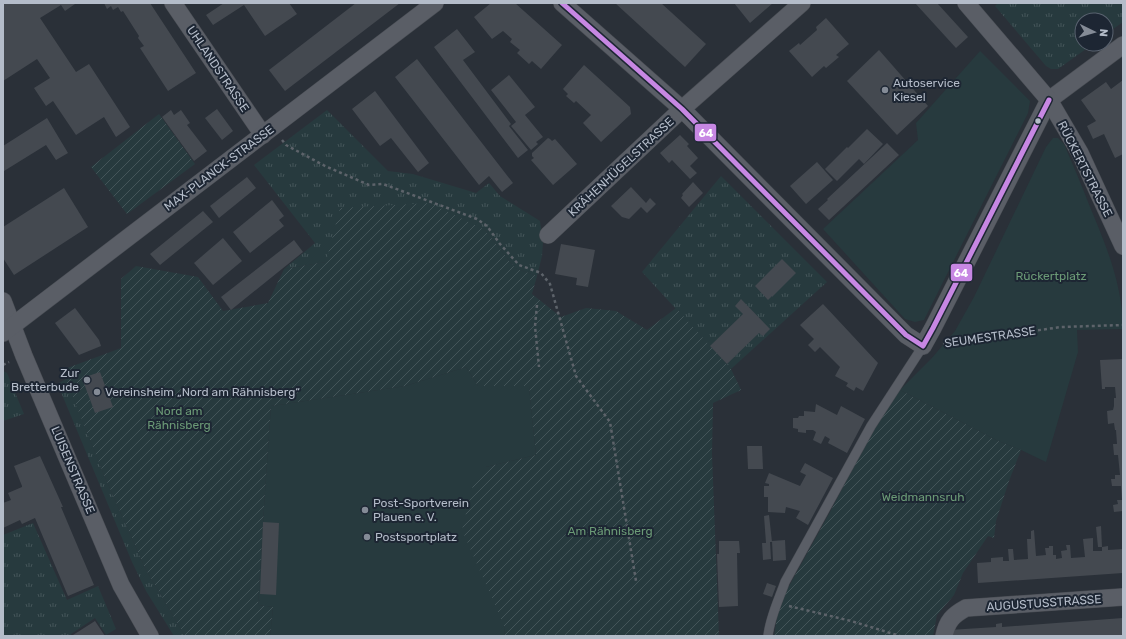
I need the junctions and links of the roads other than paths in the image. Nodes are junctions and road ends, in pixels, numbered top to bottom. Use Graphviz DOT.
graph roads {
  1 [pos="173,3"];
  2 [pos="435,3"];
  3 [pos="562,3"];
  4 [pos="802,3"];
  5 [pos="966,3"];
  6 [pos="1123,45"];
  7 [pos="1049,100"];
  8 [pos="682,109"];
  9 [pos="267,131"];
  10 [pos="548,236"];
  11 [pos="1123,246"];
  12 [pos="3,301"];
  13 [pos="8,329"];
  14 [pos="923,346"];
  15 [pos="1123,597"];
  16 [pos="150,636"];
  17 [pos="768,636"];
  18 [pos="944,636"];
  1 -- 9 [label="street, UHLANDSTRASSE"];
  2 -- 9 [label="street, MAX-PLANCK-STRASSE"];
  3 -- 8 [label="street"];
  4 -- 8 [label="street, KRÄHENHÜGELSTRASSE"];
  5 -- 7 [label="street, RÜCKERTSTRASSE"];
  6 -- 7 [label="street"];
  7 -- 11 [label="street, RÜCKERTSTRASSE"];
  7 -- 14 [label="street"];
  8 -- 10 [label="street, KRÄHENHÜGELSTRASSE"];
  8 -- 14 [label="street"];
  9 -- 13 [label="street, MAX-PLANCK-STRASSE"];
  12 -- 13 [label="street, LUISENSTRASSE"];
  13 -- 16 [label="street, LUISENSTRASSE"];
  14 -- 17 [label="lane"];
  15 -- 18 [label="street, AUGUSTUSSTRASSE"];
}
